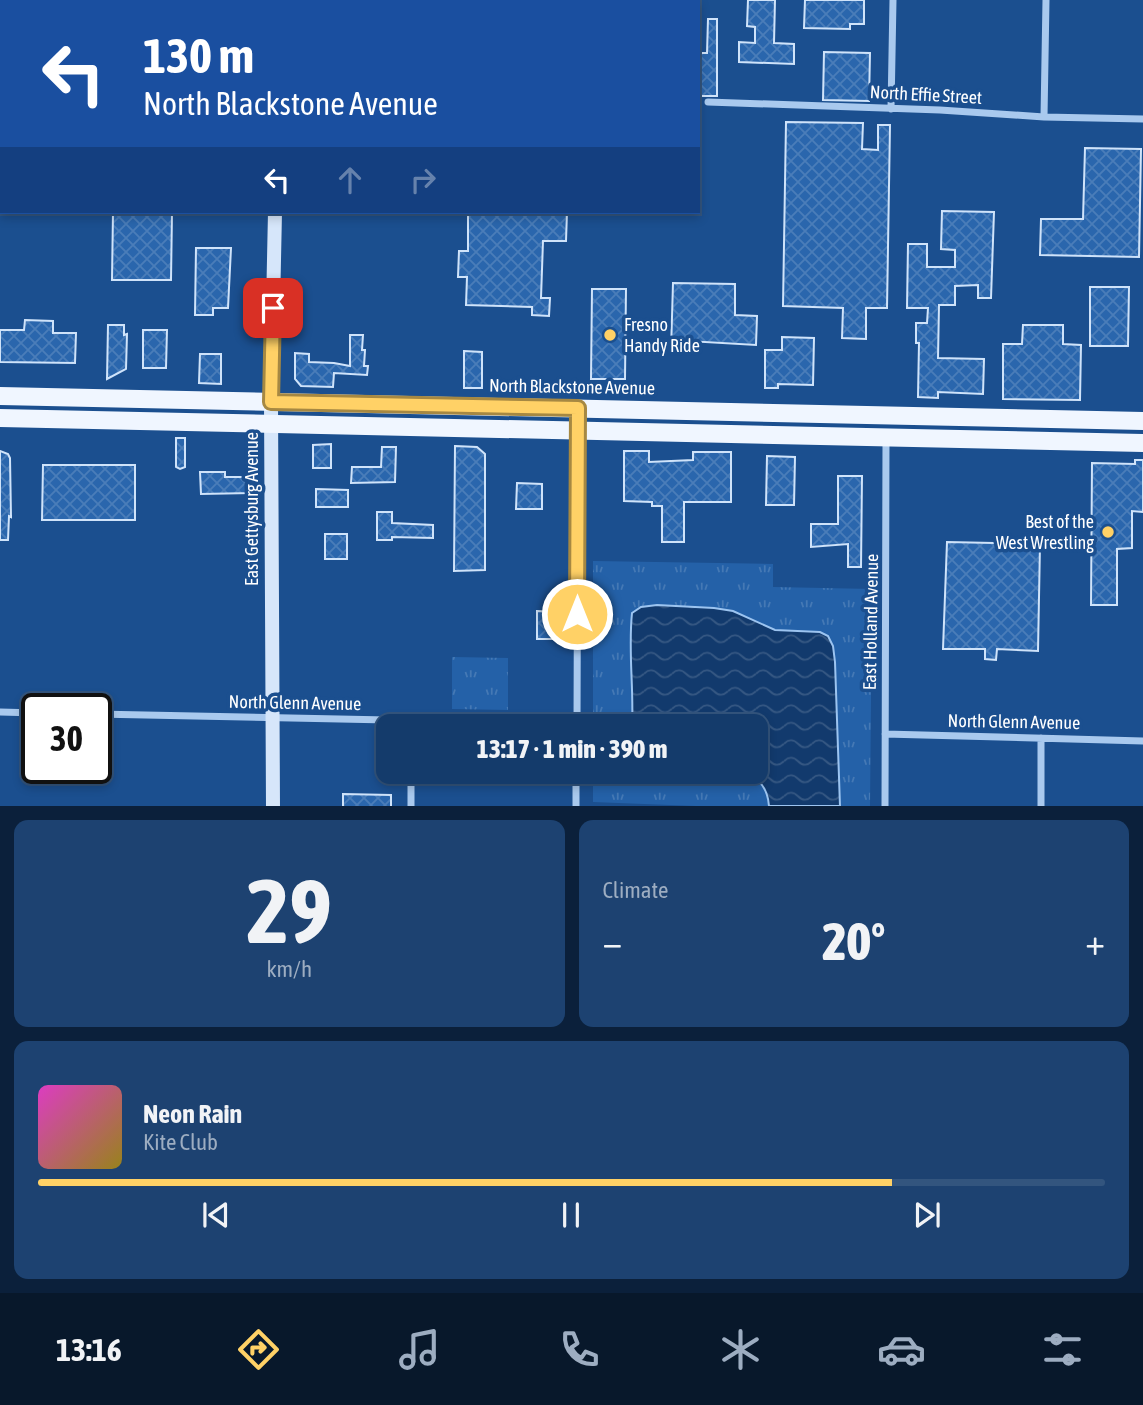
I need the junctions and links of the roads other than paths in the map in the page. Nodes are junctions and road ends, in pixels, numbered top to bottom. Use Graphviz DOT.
graph roads {
  1 [pos="893,0"];
  2 [pos="1046,0"];
  3 [pos="708,102"];
  4 [pos="891,108"];
  5 [pos="1044,117"];
  6 [pos="1143,119"];
  7 [pos="275,214"];
  8 [pos="0,396"];
  9 [pos="271,402"];
  10 [pos="578,408"];
  11 [pos="880,415"];
  12 [pos="968,417"];
  13 [pos="0,418"];
  14 [pos="1143,421"];
  15 [pos="271,424"];
  16 [pos="578,430"];
  17 [pos="802,436"];
  18 [pos="886,437"];
  19 [pos="1143,443"];
  20 [pos="0,712"];
  21 [pos="21,713"];
  22 [pos="112,714"];
  23 [pos="577,714"];
  24 [pos="272,718"];
  25 [pos="376,723"];
  26 [pos="885,734"];
  27 [pos="1041,738"];
  28 [pos="1143,741"];
  29 [pos="411,784"];
  30 [pos="576,784"];
  31 [pos="273,806"];
  32 [pos="411,806"];
  33 [pos="576,806"];
  34 [pos="885,806"];
  35 [pos="1041,806"];
  1 -- 4 [label="street"];
  2 -- 5 [label="street"];
  3 -- 4 [label="street, North Effie Street"];
  4 -- 5 [label="street, North Effie Street"];
  5 -- 6 [label="street, North Effie Street"];
  7 -- 9 [label="street, East Gettysburg Avenue"];
  8 -- 9 [label="main road, North Blackstone Avenue"];
  9 -- 10 [label="main road, North Blackstone Avenue"];
  9 -- 15 [label="street, East Gettysburg Avenue"];
  10 -- 11 [label="main road, North Blackstone Avenue"];
  10 -- 16 [label="street"];
  11 -- 12 [label="main road, North Blackstone Avenue"];
  11 -- 17 [label="main road"];
  12 -- 14 [label="main road, North Blackstone Avenue"];
  12 -- 18 [label="main road"];
  13 -- 15 [label="main road"];
  15 -- 16 [label="main road"];
  15 -- 24 [label="street, East Gettysburg Avenue"];
  16 -- 17 [label="main road"];
  16 -- 23 [label="street"];
  17 -- 18 [label="main road"];
  18 -- 19 [label="main road"];
  18 -- 26 [label="street, East Holland Avenue"];
  20 -- 21 [label="street"];
  22 -- 24 [label="street, North Glenn Avenue"];
  24 -- 25 [label="street, North Glenn Avenue"];
  24 -- 31 [label="street, East Gettysburg Avenue"];
  26 -- 27 [label="street, North Glenn Avenue"];
  26 -- 34 [label="street, East Holland Avenue"];
  27 -- 28 [label="street, North Glenn Avenue"];
  27 -- 35 [label="street"];
  29 -- 32 [label="street"];
  30 -- 33 [label="street"];
}
